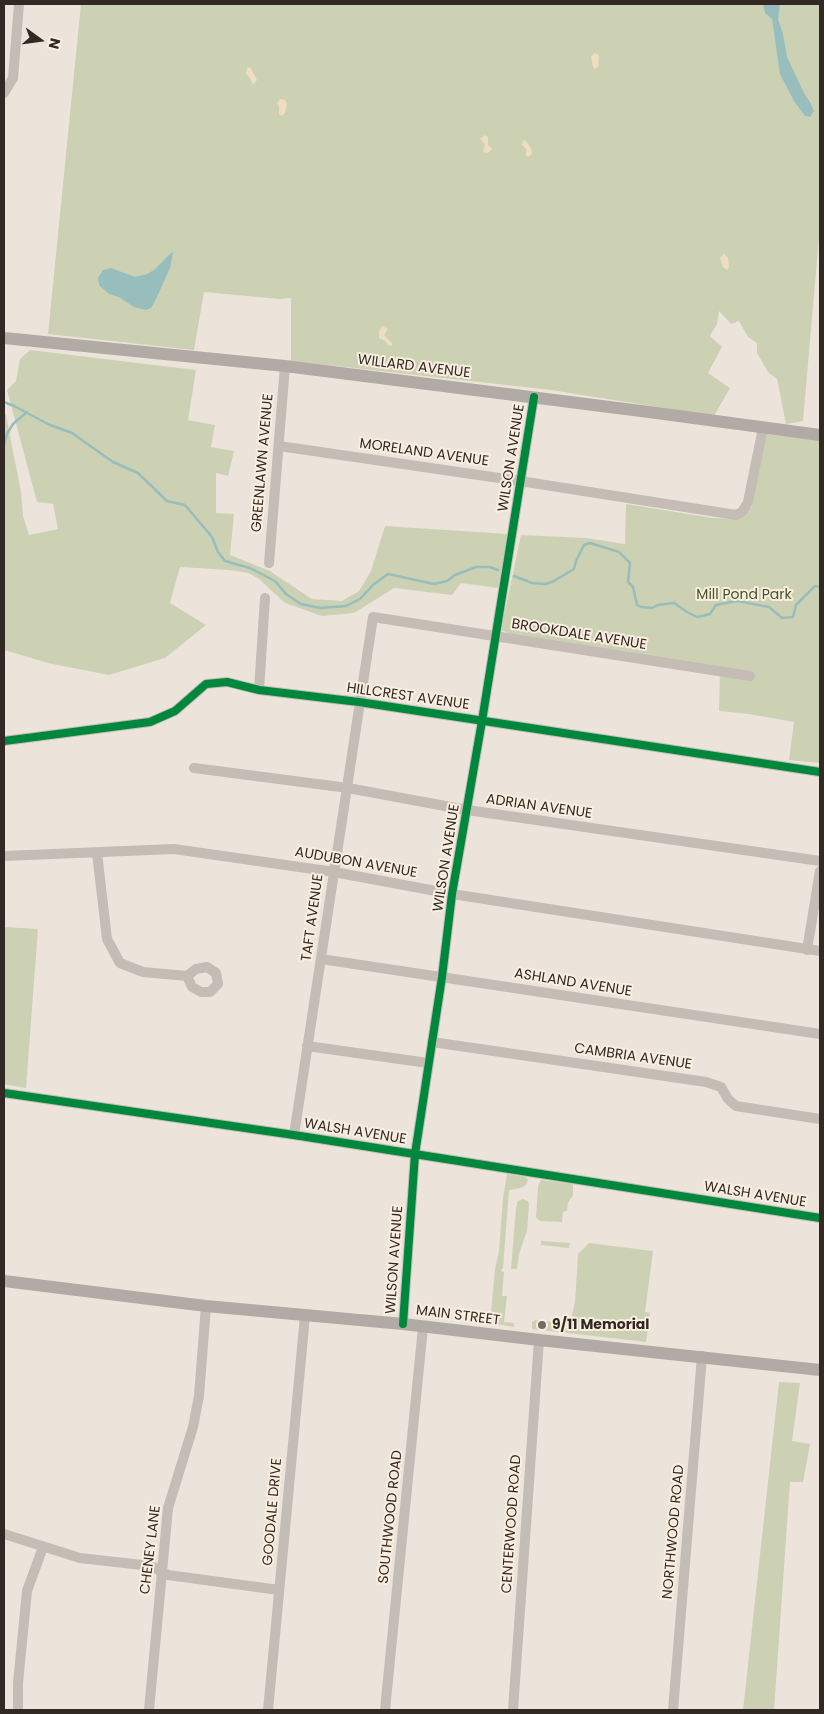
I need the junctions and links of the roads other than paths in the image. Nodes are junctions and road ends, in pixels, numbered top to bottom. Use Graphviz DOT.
graph roads {
  1 [pos="19,4"];
  2 [pos="4,92"];
  3 [pos="4,338"];
  4 [pos="285,366"];
  5 [pos="534,398"];
  6 [pos="763,428"];
  7 [pos="820,435"];
  8 [pos="279,446"];
  9 [pos="520,481"];
  10 [pos="269,563"];
  11 [pos="265,598"];
  12 [pos="373,617"];
  13 [pos="496,636"];
  14 [pos="750,676"];
  15 [pos="259,690"];
  16 [pos="359,702"];
  17 [pos="482,721"];
  18 [pos="4,741"];
  19 [pos="194,768"];
  20 [pos="820,772"];
  21 [pos="348,788"];
  22 [pos="467,810"];
  23 [pos="96,853"];
  24 [pos="4,856"];
  25 [pos="820,861"];
  26 [pos="820,871"];
  27 [pos="334,872"];
  28 [pos="452,894"];
  29 [pos="807,950"];
  30 [pos="820,951"];
  31 [pos="321,959"];
  32 [pos="188,976"];
  33 [pos="442,977"];
  34 [pos="820,1034"];
  35 [pos="432,1042"];
  36 [pos="307,1046"];
  37 [pos="428,1063"];
  38 [pos="4,1092"];
  39 [pos="820,1119"];
  40 [pos="294,1135"];
  41 [pos="415,1154"];
  42 [pos="820,1218"];
  43 [pos="4,1281"];
  44 [pos="206,1306"];
  45 [pos="306,1316"];
  46 [pos="403,1324"];
  47 [pos="423,1327"];
  48 [pos="539,1340"];
  49 [pos="702,1356"];
  50 [pos="820,1370"];
  51 [pos="4,1534"];
  52 [pos="43,1547"];
  53 [pos="161,1571"];
  54 [pos="280,1590"];
  55 [pos="18,1710"];
  56 [pos="149,1710"];
  57 [pos="268,1710"];
  58 [pos="385,1710"];
  59 [pos="512,1710"];
  60 [pos="673,1710"];
  1 -- 2 [label="street"];
  3 -- 4 [label="main road, WILLARD AVENUE"];
  4 -- 5 [label="main road, WILLARD AVENUE"];
  4 -- 8 [label="street, GREENLAWN AVENUE"];
  5 -- 6 [label="main road, WILLARD AVENUE"];
  5 -- 9 [label="street, WILSON AVENUE"];
  6 -- 7 [label="main road, WILLARD AVENUE"];
  6 -- 9 [label="street, MORELAND AVENUE"];
  8 -- 9 [label="street, MORELAND AVENUE"];
  8 -- 10 [label="street, GREENLAWN AVENUE"];
  9 -- 13 [label="street, WILSON AVENUE"];
  11 -- 15 [label="street"];
  12 -- 13 [label="street, BROOKDALE AVENUE"];
  12 -- 16 [label="street, TAFT AVENUE"];
  13 -- 14 [label="street, BROOKDALE AVENUE"];
  13 -- 17 [label="street, WILSON AVENUE"];
  15 -- 16 [label="street, HILLCREST AVENUE"];
  15 -- 18 [label="street, HILLCREST AVENUE"];
  16 -- 17 [label="street, HILLCREST AVENUE"];
  16 -- 21 [label="street, TAFT AVENUE"];
  17 -- 20 [label="street, HILLCREST AVENUE"];
  17 -- 22 [label="street, WILSON AVENUE"];
  19 -- 21 [label="street, ADRIAN AVENUE"];
  21 -- 22 [label="street, ADRIAN AVENUE"];
  21 -- 27 [label="street, TAFT AVENUE"];
  22 -- 25 [label="street, ADRIAN AVENUE"];
  22 -- 28 [label="street, WILSON AVENUE"];
  23 -- 24 [label="street, AUDUBON AVENUE"];
  23 -- 27 [label="street, AUDUBON AVENUE"];
  23 -- 32 [label="street"];
  26 -- 29 [label="street"];
  27 -- 28 [label="street, AUDUBON AVENUE"];
  27 -- 31 [label="street, TAFT AVENUE"];
  28 -- 29 [label="street, AUDUBON AVENUE"];
  28 -- 33 [label="street, WILSON AVENUE"];
  29 -- 30 [label="street, AUDUBON AVENUE"];
  31 -- 33 [label="street, ASHLAND AVENUE"];
  31 -- 36 [label="street, TAFT AVENUE"];
  33 -- 34 [label="street, ASHLAND AVENUE"];
  33 -- 35 [label="street, WILSON AVENUE"];
  35 -- 37 [label="street, WILSON AVENUE"];
  35 -- 39 [label="street, CAMBRIA AVENUE"];
  36 -- 37 [label="street"];
  36 -- 40 [label="street, TAFT AVENUE"];
  37 -- 41 [label="street, WILSON AVENUE"];
  38 -- 40 [label="street, WALSH AVENUE"];
  40 -- 41 [label="street, WALSH AVENUE"];
  41 -- 42 [label="street, WALSH AVENUE"];
  41 -- 46 [label="street, WILSON AVENUE"];
  43 -- 44 [label="main road, MAIN STREET"];
  44 -- 45 [label="main road, MAIN STREET"];
  44 -- 53 [label="street, CHENEY LANE"];
  45 -- 46 [label="main road, MAIN STREET"];
  45 -- 54 [label="street, GOODALE DRIVE"];
  46 -- 47 [label="main road, MAIN STREET"];
  47 -- 48 [label="main road, MAIN STREET"];
  47 -- 58 [label="street, SOUTHWOOD ROAD"];
  48 -- 49 [label="main road, MAIN STREET"];
  48 -- 59 [label="street, CENTERWOOD ROAD"];
  49 -- 50 [label="main road, MAIN STREET"];
  49 -- 60 [label="street, NORTHWOOD ROAD"];
  51 -- 52 [label="street"];
  52 -- 53 [label="street"];
  52 -- 55 [label="street"];
  53 -- 54 [label="street"];
  53 -- 56 [label="street, CHENEY LANE"];
  54 -- 57 [label="street, GOODALE DRIVE"];
}
